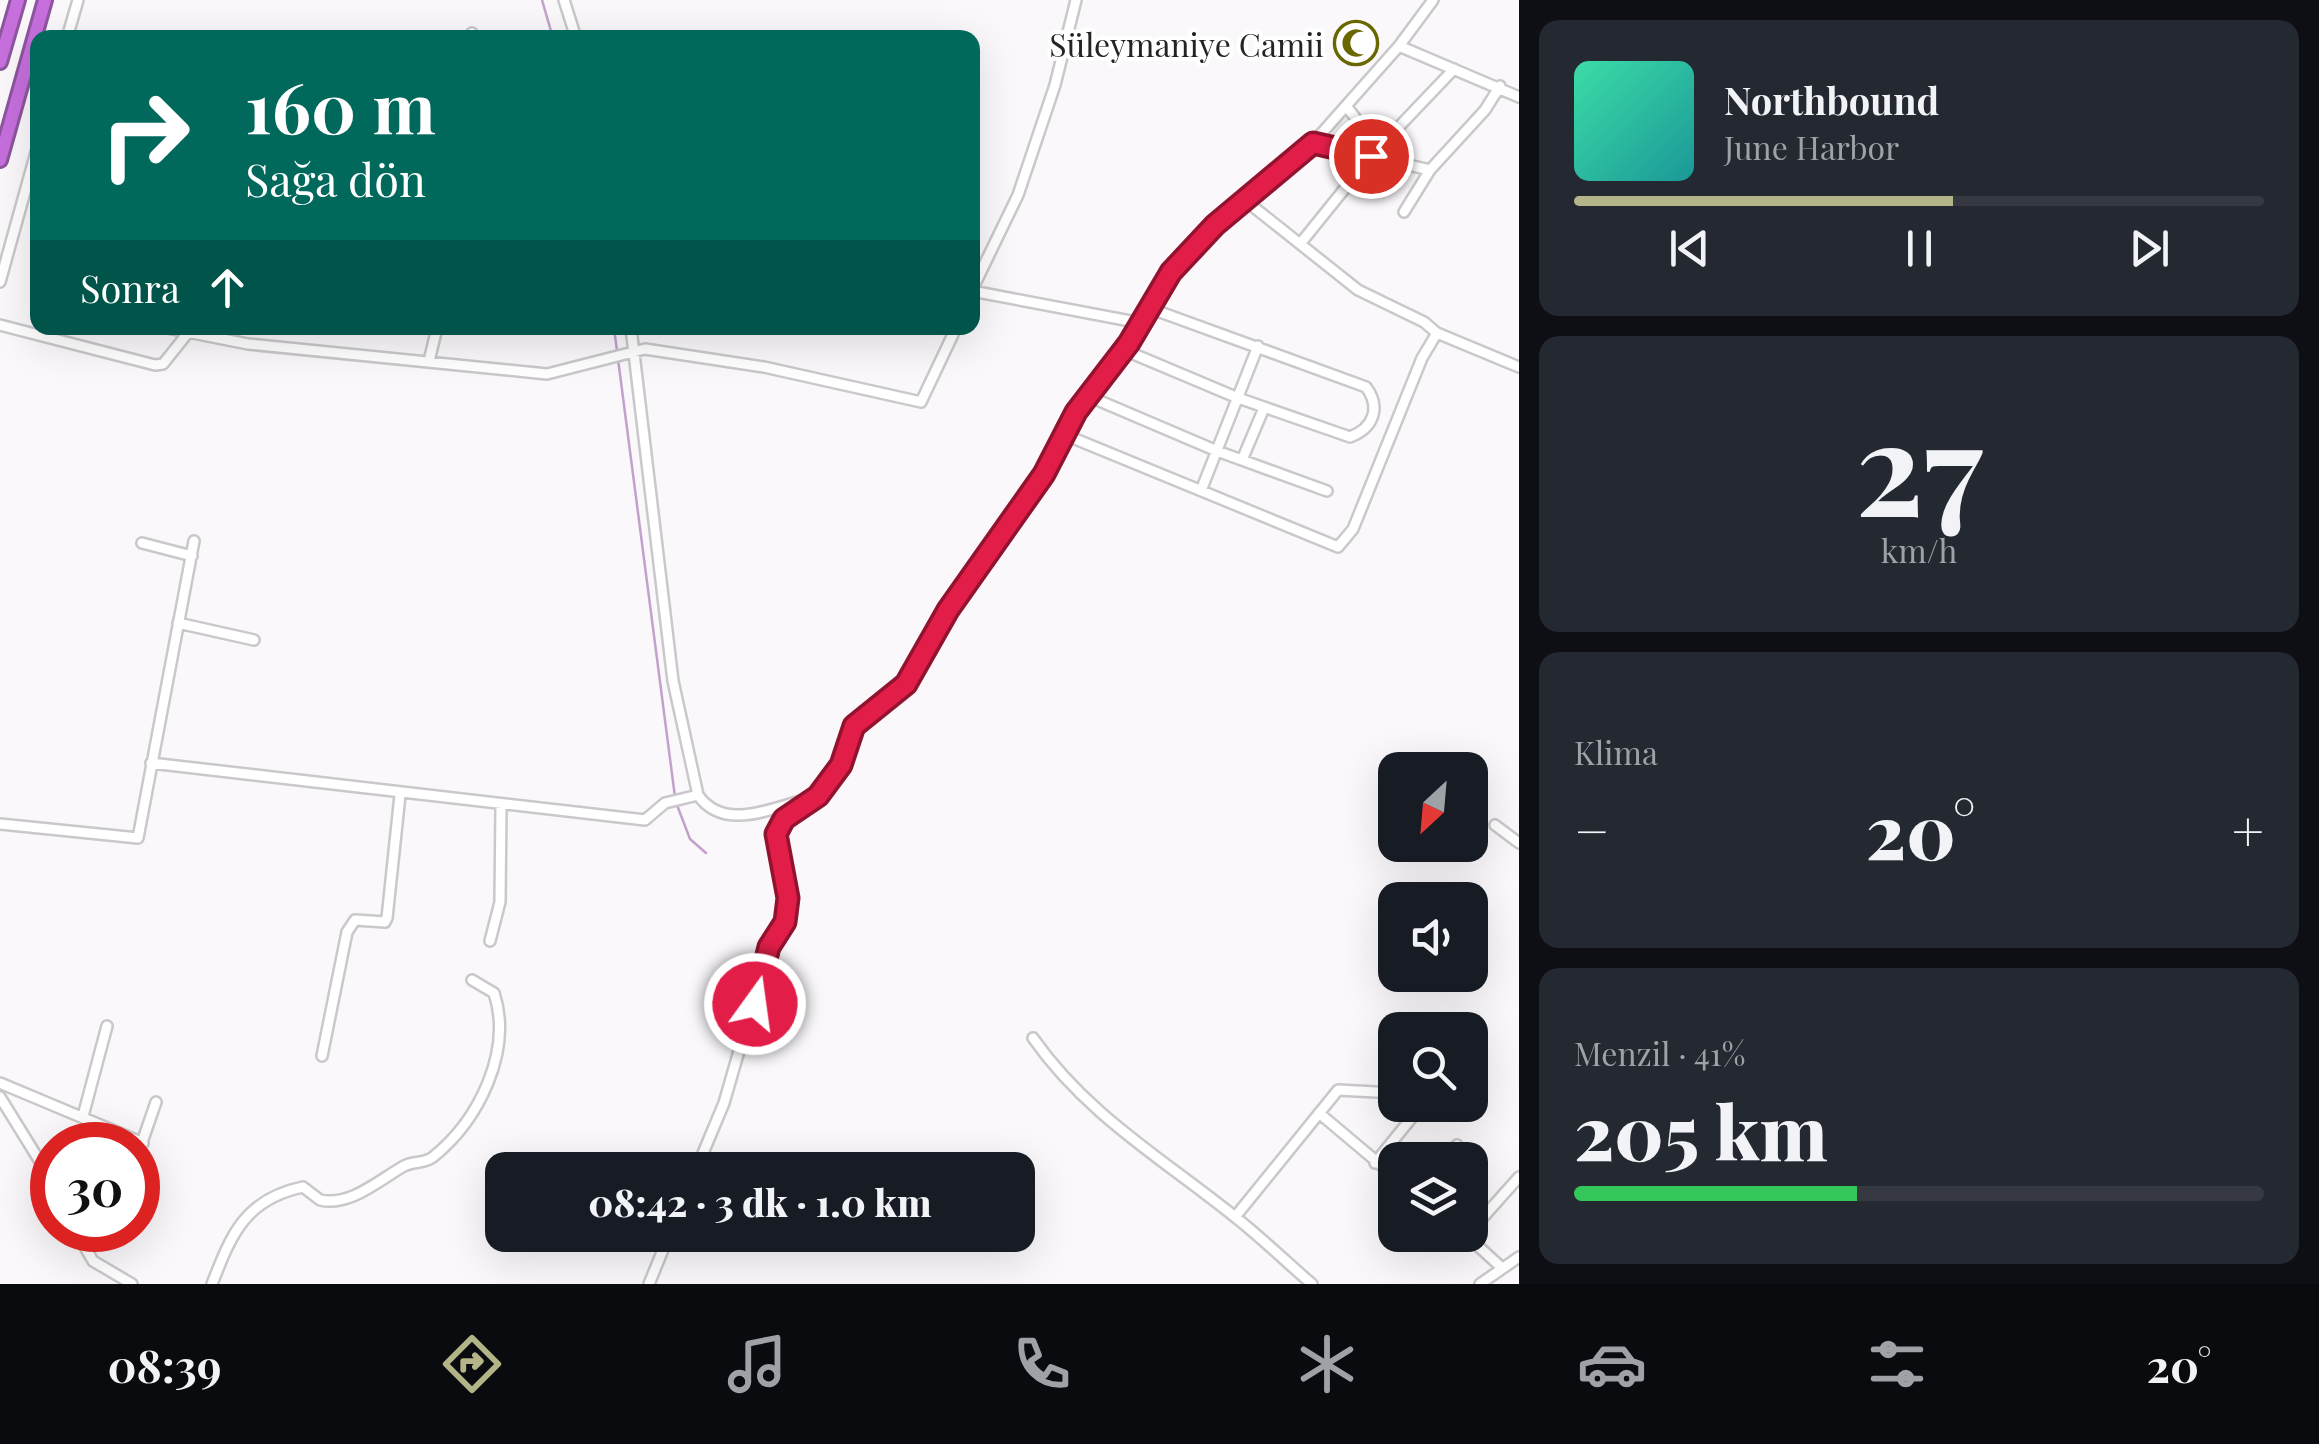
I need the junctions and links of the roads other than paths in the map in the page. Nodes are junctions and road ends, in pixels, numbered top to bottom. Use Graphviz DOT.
graph roads {
  1 [pos="18,0"];
  2 [pos="45,0"];
  3 [pos="78,0"];
  4 [pos="564,0"];
  5 [pos="1076,0"];
  6 [pos="1433,0"];
  7 [pos="37,30"];
  8 [pos="69,30"];
  9 [pos="573,30"];
  10 [pos="1399,46"];
  11 [pos="30,53"];
  12 [pos="0,62"];
  13 [pos="1454,69"];
  14 [pos="1500,86"];
  15 [pos="1519,96"];
  16 [pos="1347,107"];
  17 [pos="1313,143"];
  18 [pos="1371,156"];
  19 [pos="0,160"];
  20 [pos="1430,170"];
  21 [pos="30,174"];
  22 [pos="1246,201"];
  23 [pos="1404,212"];
  24 [pos="1300,244"];
  25 [pos="980,273"];
  26 [pos="0,282"];
  27 [pos="980,292"];
  28 [pos="1149,308"];
  29 [pos="1141,323"];
  30 [pos="0,325"];
  31 [pos="30,333"];
  32 [pos="1437,333"];
  33 [pos="38,335"];
  34 [pos="185,335"];
  35 [pos="195,335"];
  36 [pos="435,335"];
  37 [pos="631,335"];
  38 [pos="953,335"];
  39 [pos="1258,346"];
  40 [pos="1124,350"];
  41 [pos="631,352"];
  42 [pos="430,361"];
  43 [pos="1519,367"];
  44 [pos="1088,396"];
  45 [pos="1238,398"];
  46 [pos="1264,408"];
  47 [pos="1063,434"];
  48 [pos="1218,451"];
  49 [pos="1242,460"];
  50 [pos="1202,488"];
  51 [pos="1327,491"];
  52 [pos="194,541"];
  53 [pos="142,544"];
  54 [pos="192,556"];
  55 [pos="178,622"];
  56 [pos="254,640"];
  57 [pos="151,762"];
  58 [pos="400,794"];
  59 [pos="693,796"];
  60 [pos="818,796"];
  61 [pos="501,805"];
  62 [pos="0,824"];
  63 [pos="1496,824"];
  64 [pos="1519,843"];
  65 [pos="490,940"];
  66 [pos="472,980"];
  67 [pos="107,1026"];
  68 [pos="1033,1038"];
  69 [pos="322,1056"];
  70 [pos="0,1083"];
  71 [pos="1378,1092"];
  72 [pos="0,1097"];
  73 [pos="156,1102"];
  74 [pos="1319,1113"];
  75 [pos="82,1116"];
  76 [pos="96,1122"];
  77 [pos="150,1122"];
  78 [pos="1408,1122"];
  79 [pos="30,1145"];
  80 [pos="703,1152"];
  81 [pos="1375,1163"];
  82 [pos="1378,1165"];
  83 [pos="1519,1177"];
  84 [pos="1488,1212"];
  85 [pos="1235,1217"];
  86 [pos="89,1252"];
  87 [pos="662,1252"];
  88 [pos="1486,1252"];
  89 [pos="1519,1257"];
  90 [pos="1502,1268"];
  91 [pos="132,1284"];
  92 [pos="212,1284"];
  93 [pos="649,1284"];
  94 [pos="1312,1284"];
  95 [pos="1480,1284"];
  1 -- 12 [label="highway"];
  2 -- 7 [label="highway"];
  3 -- 8 [label="street"];
  4 -- 9 [label="street"];
  5 -- 25 [label="street"];
  6 -- 10 [label="street"];
  10 -- 13 [label="street"];
  10 -- 16 [label="street"];
  11 -- 19 [label="highway"];
  13 -- 14 [label="street"];
  13 -- 18 [label="street"];
  14 -- 15 [label="street"];
  14 -- 20 [label="street"];
  16 -- 17 [label="street"];
  16 -- 18 [label="street"];
  17 -- 18 [label="street"];
  17 -- 22 [label="street"];
  18 -- 20 [label="street"];
  18 -- 24 [label="street"];
  20 -- 23 [label="street"];
  21 -- 26 [label="street"];
  22 -- 24 [label="street"];
  22 -- 28 [label="street"];
  24 -- 32 [label="street"];
  27 -- 29 [label="street"];
  28 -- 29 [label="street"];
  28 -- 39 [label="street"];
  29 -- 40 [label="street"];
  30 -- 31 [label="street"];
  32 -- 43 [label="street"];
  32 -- 50 [label="street"];
  33 -- 34 [label="street"];
  35 -- 42 [label="street"];
  36 -- 42 [label="street"];
  37 -- 41 [label="street"];
  38 -- 41 [label="street"];
  39 -- 45 [label="street"];
  39 -- 46 [label="street"];
  40 -- 44 [label="street"];
  40 -- 45 [label="street"];
  41 -- 42 [label="street"];
  41 -- 59 [label="street"];
  44 -- 47 [label="street"];
  44 -- 48 [label="street"];
  45 -- 46 [label="street"];
  45 -- 48 [label="street"];
  46 -- 49 [label="street"];
  47 -- 50 [label="street"];
  47 -- 60 [label="street"];
  48 -- 49 [label="street"];
  48 -- 50 [label="street"];
  49 -- 51 [label="street"];
  52 -- 54 [label="street"];
  53 -- 54 [label="street"];
  54 -- 55 [label="street"];
  55 -- 56 [label="street"];
  55 -- 57 [label="street"];
  57 -- 58 [label="street"];
  57 -- 62 [label="street"];
  58 -- 61 [label="street"];
  58 -- 69 [label="street"];
  59 -- 60 [label="street"];
  59 -- 61 [label="street"];
  60 -- 80 [label="street"];
  61 -- 65 [label="street"];
  63 -- 64 [label="street"];
  66 -- 92 [label="street"];
  67 -- 75 [label="street"];
  68 -- 85 [label="street"];
  70 -- 75 [label="street"];
  71 -- 74 [label="street"];
  72 -- 79 [label="street"];
  73 -- 77 [label="street"];
  74 -- 81 [label="street"];
  74 -- 85 [label="street"];
  75 -- 76 [label="street"];
  78 -- 81 [label="street"];
  81 -- 82 [label="street"];
  83 -- 84 [label="street"];
  85 -- 94 [label="street"];
  86 -- 91 [label="street"];
  87 -- 93 [label="street"];
  88 -- 90 [label="street"];
  89 -- 90 [label="street"];
  90 -- 95 [label="street"];
}
